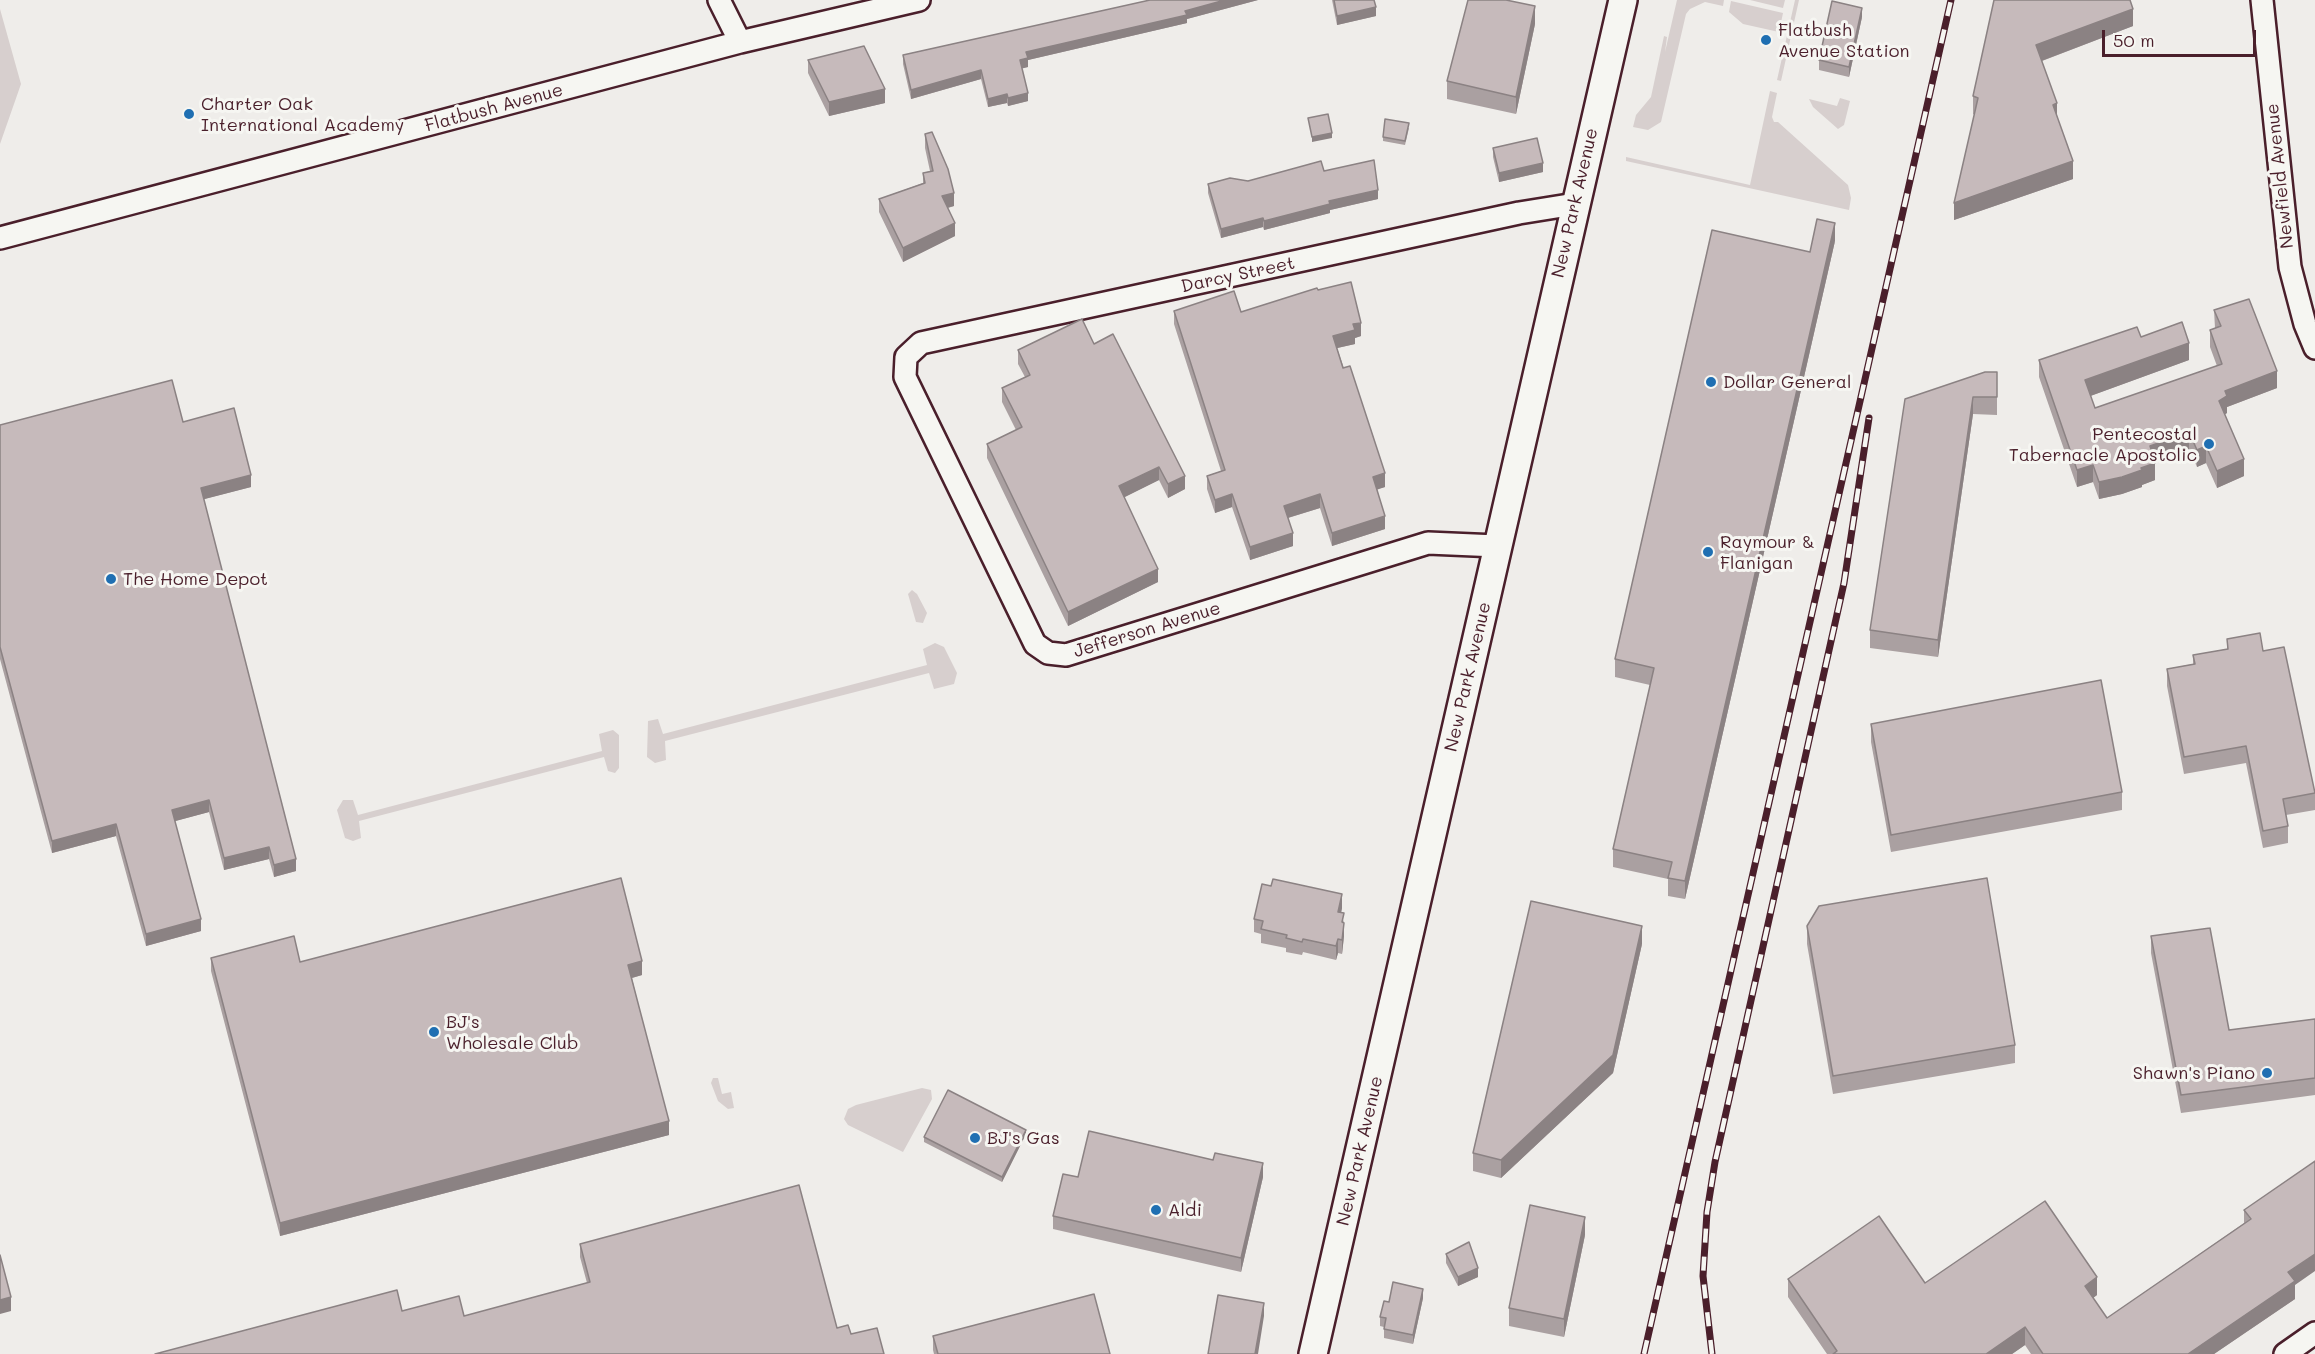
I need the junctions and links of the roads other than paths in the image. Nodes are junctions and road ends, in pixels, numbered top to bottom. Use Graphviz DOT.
graph roads {
  1 [pos="719,0"];
  2 [pos="919,0"];
  3 [pos="1623,0"];
  4 [pos="2262,0"];
  5 [pos="740,42"];
  6 [pos="1575,204"];
  7 [pos="0,238"];
  8 [pos="2315,348"];
  9 [pos="906,357"];
  10 [pos="1497,546"];
  11 [pos="2315,1333"];
  12 [pos="1313,1354"];
  13 [pos="2285,1354"];
  1 -- 5 [label="street"];
  2 -- 5 [label="street, Flatbush Avenue"];
  3 -- 6 [label="main road, New Park Avenue"];
  4 -- 8 [label="street, Newfield Avenue"];
  5 -- 7 [label="street, Flatbush Avenue"];
  6 -- 9 [label="street, Darcy Street"];
  6 -- 10 [label="main road, New Park Avenue"];
  9 -- 10 [label="street, Jefferson Avenue"];
  10 -- 12 [label="main road, New Park Avenue"];
  11 -- 13 [label="street"];
}
